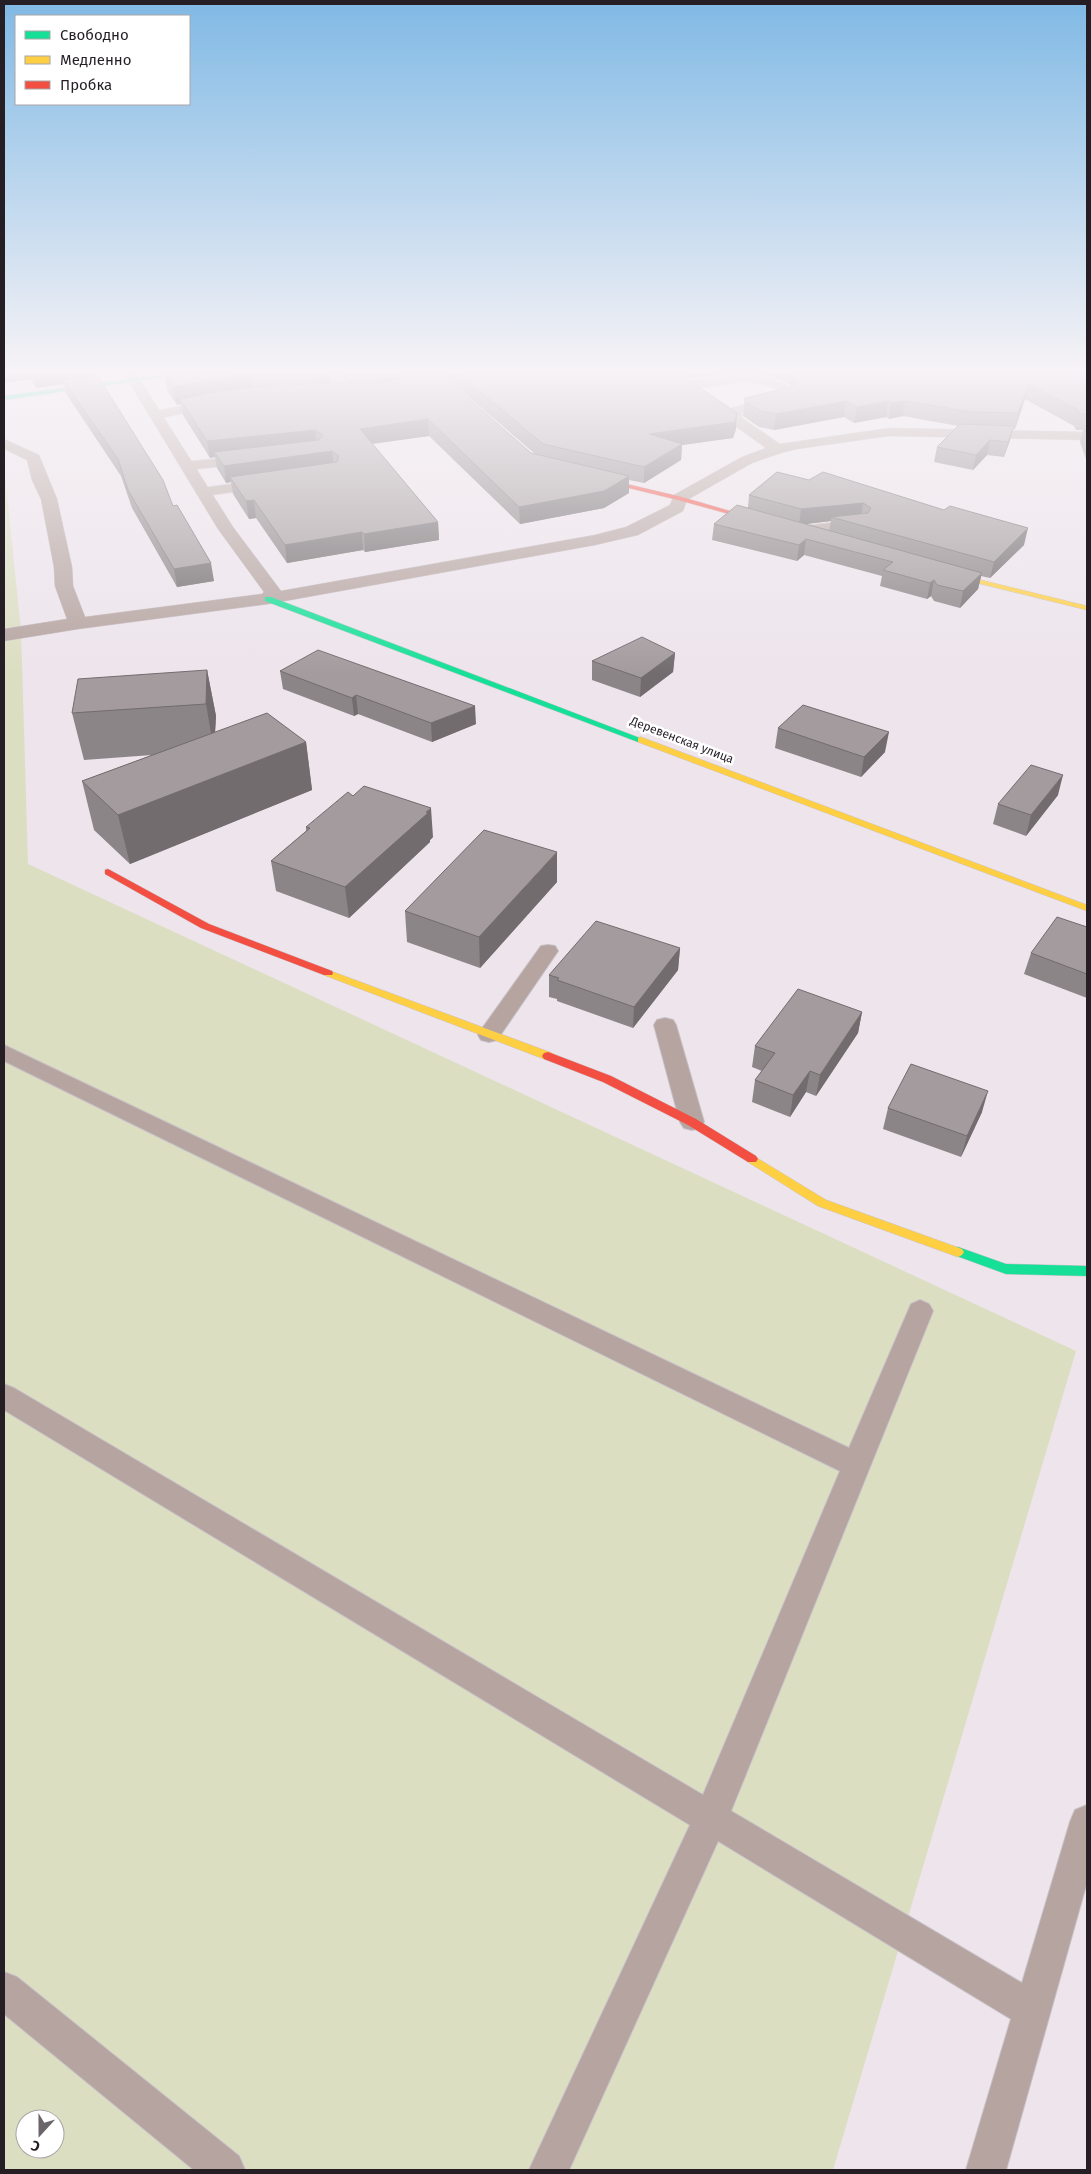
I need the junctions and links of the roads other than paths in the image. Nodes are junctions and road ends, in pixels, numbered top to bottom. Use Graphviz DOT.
graph roads {
  1 [pos="38,471"];
  2 [pos="189,471"];
  3 [pos="727,471"];
  4 [pos="585,476"];
  5 [pos="277,482"];
  6 [pos="202,492"];
  7 [pos="680,498"];
  8 [pos="860,524"];
  9 [pos="785,528"];
  10 [pos="822,538"];
  11 [pos="934,570"];
  12 [pos="268,599"];
  13 [pos="1087,608"];
  14 [pos="78,623"];
  15 [pos="4,634"];
  16 [pos="108,872"];
  17 [pos="1087,908"];
  18 [pos="548,951"];
  19 [pos="665,1025"];
  20 [pos="489,1035"];
  21 [pos="4,1052"];
  22 [pos="692,1122"];
  23 [pos="1087,1271"];
  24 [pos="920,1311"];
  25 [pos="4,1396"];
  26 [pos="856,1465"];
  27 [pos="711,1818"];
  28 [pos="1087,1822"];
  29 [pos="4,1990"];
  30 [pos="1032,2010"];
  31 [pos="225,2170"];
  32 [pos="549,2170"];
  33 [pos="986,2170"];
  1 -- 14 [label="street"];
  2 -- 6 [label="street"];
  3 -- 7 [label="street"];
  4 -- 7 [label="street"];
  5 -- 6 [label="lane"];
  6 -- 12 [label="street"];
  7 -- 9 [label="street"];
  7 -- 12 [label="street"];
  8 -- 9 [label="lane"];
  9 -- 10 [label="street"];
  11 -- 13 [label="street"];
  12 -- 14 [label="street"];
  12 -- 17 [label="street, Деревенская улица"];
  14 -- 15 [label="street"];
  16 -- 20 [label="street"];
  18 -- 20 [label="lane"];
  19 -- 22 [label="lane"];
  20 -- 22 [label="street"];
  21 -- 26 [label="lane"];
  22 -- 23 [label="street"];
  24 -- 26 [label="lane"];
  25 -- 27 [label="lane"];
  26 -- 27 [label="lane"];
  27 -- 30 [label="lane"];
  27 -- 32 [label="lane"];
  28 -- 30 [label="lane"];
  29 -- 31 [label="lane"];
  30 -- 33 [label="lane"];
}
